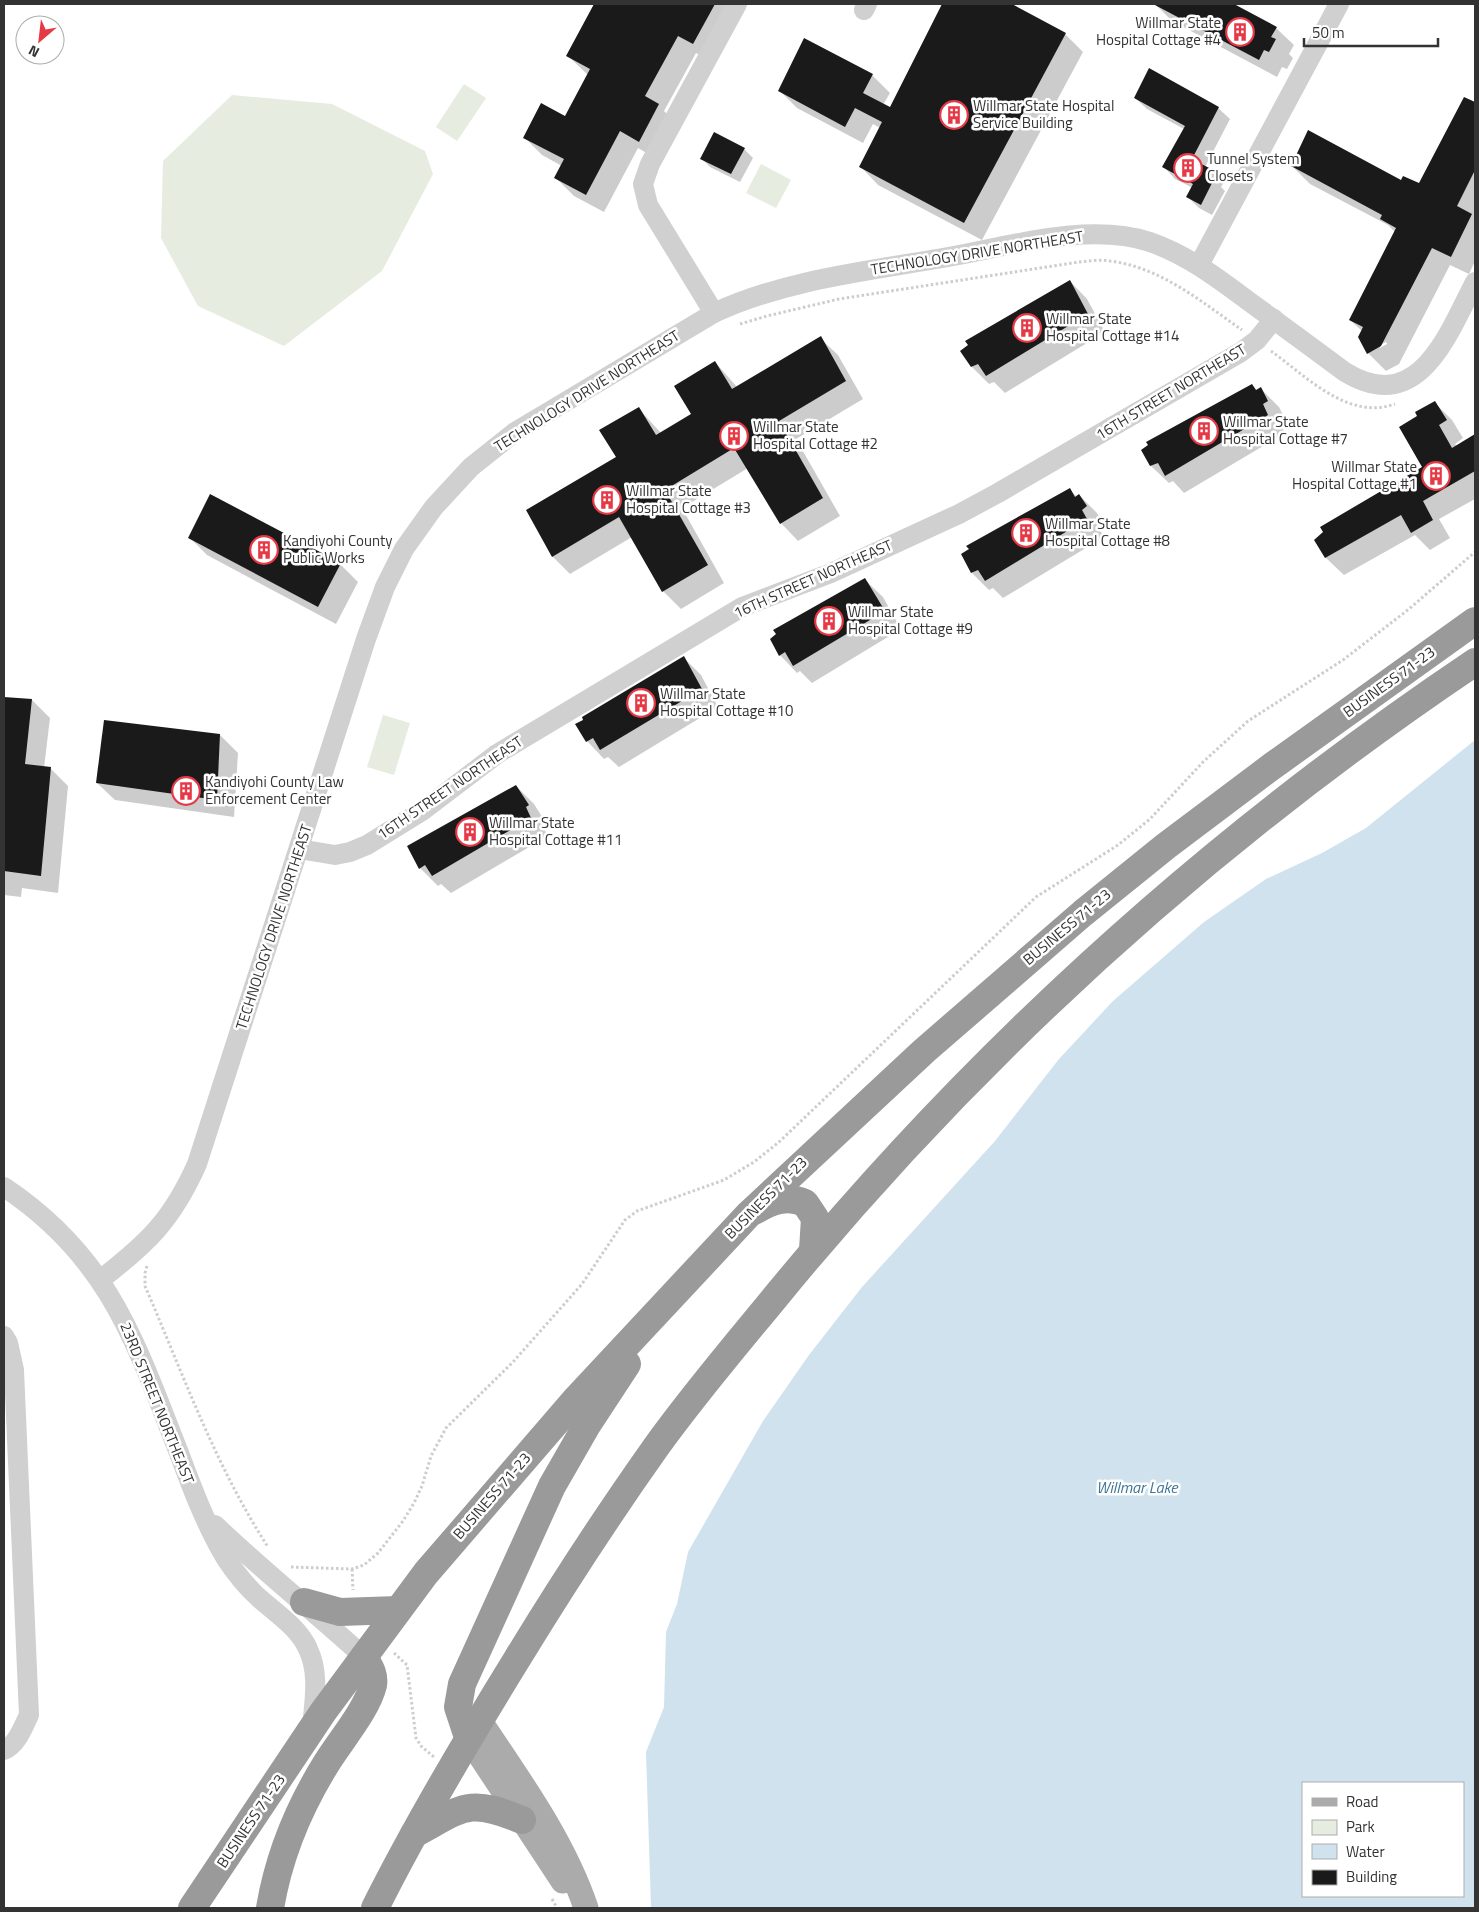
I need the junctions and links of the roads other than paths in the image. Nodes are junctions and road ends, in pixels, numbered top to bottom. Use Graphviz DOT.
graph roads {
  1 [pos="737,4"];
  2 [pos="1340,4"];
  3 [pos="1200,265"];
  4 [pos="1475,282"];
  5 [pos="714,314"];
  6 [pos="1274,319"];
  7 [pos="1475,621"];
  8 [pos="1475,662"];
  9 [pos="298,849"];
  10 [pos="4,1187"];
  11 [pos="748,1214"];
  12 [pos="813,1250"];
  13 [pos="706,1259"];
  14 [pos="100,1280"];
  15 [pos="4,1336"];
  16 [pos="204,1514"];
  17 [pos="304,1602"];
  18 [pos="398,1610"];
  19 [pos="376,1653"];
  20 [pos="474,1729"];
  21 [pos="311,1730"];
  22 [pos="4,1750"];
  23 [pos="522,1820"];
  24 [pos="414,1834"];
  25 [pos="192,1908"];
  26 [pos="270,1908"];
  27 [pos="375,1908"];
  28 [pos="582,1908"];
  29 [pos="586,1908"];
  1 -- 5 [label="street"];
  2 -- 3 [label="street"];
  3 -- 5 [label="street, TECHNOLOGY DRIVE NORTHEAST"];
  3 -- 6 [label="street, TECHNOLOGY DRIVE NORTHEAST"];
  4 -- 6 [label="street, TECHNOLOGY DRIVE NORTHEAST"];
  5 -- 9 [label="street, TECHNOLOGY DRIVE NORTHEAST"];
  6 -- 9 [label="street, 16TH STREET NORTHEAST"];
  7 -- 11 [label="highway, BUSINESS 71-23"];
  8 -- 12 [label="highway"];
  9 -- 14 [label="street, TECHNOLOGY DRIVE NORTHEAST"];
  10 -- 14 [label="street, 23RD STREET NORTHEAST"];
  11 -- 12 [label="highway"];
  11 -- 13 [label="highway, BUSINESS 71-23"];
  12 -- 20 [label="highway"];
  13 -- 18 [label="highway, BUSINESS 71-23"];
  13 -- 20 [label="highway"];
  14 -- 16 [label="street, 23RD STREET NORTHEAST"];
  15 -- 22 [label="street"];
  16 -- 17 [label="street, 23RD STREET NORTHEAST"];
  16 -- 21 [label="street, 23RD STREET NORTHEAST"];
  17 -- 18 [label="highway"];
  17 -- 19 [label="street, 23RD STREET NORTHEAST"];
  18 -- 19 [label="highway, BUSINESS 71-23"];
  19 -- 21 [label="highway, BUSINESS 71-23"];
  19 -- 26 [label="highway"];
  20 -- 23 [label="main road"];
  20 -- 24 [label="highway"];
  20 -- 29 [label="main road"];
  21 -- 25 [label="highway, BUSINESS 71-23"];
  23 -- 24 [label="highway"];
  23 -- 28 [label="main road"];
  24 -- 27 [label="highway"];
}
